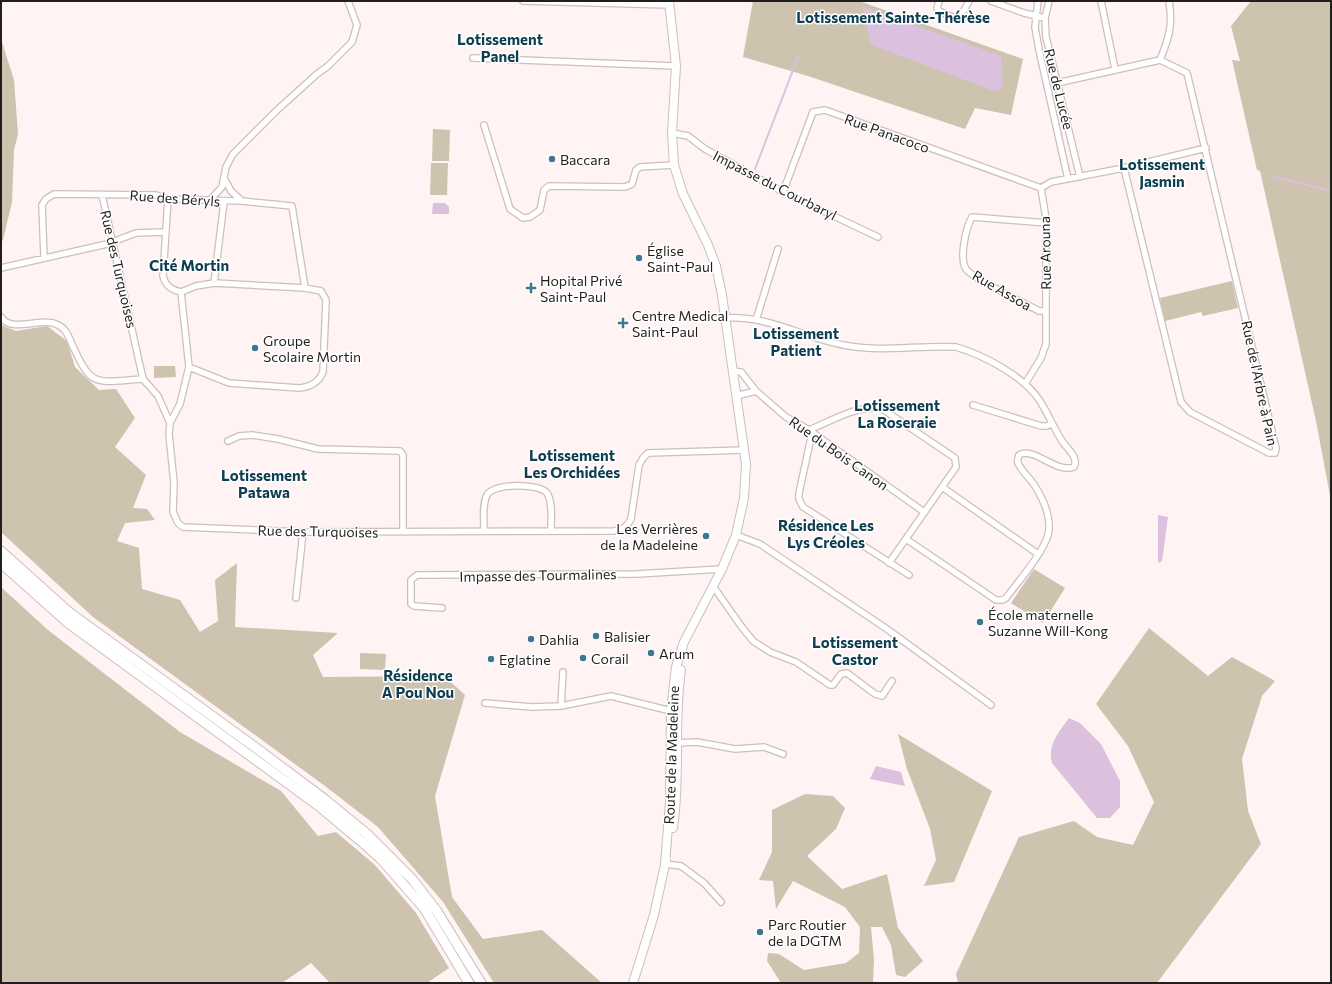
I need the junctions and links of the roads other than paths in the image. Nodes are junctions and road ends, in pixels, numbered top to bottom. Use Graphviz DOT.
graph roads {
  1 [pos="348,1"];
  2 [pos="523,1"];
  3 [pos="939,1"];
  4 [pos="969,1"];
  5 [pos="990,1"];
  6 [pos="1038,1"];
  7 [pos="1049,1"];
  8 [pos="1101,1"];
  9 [pos="1169,1"];
  10 [pos="670,3"];
  11 [pos="1035,15"];
  12 [pos="1045,18"];
  13 [pos="473,58"];
  14 [pos="1160,60"];
  15 [pos="676,66"];
  16 [pos="1115,69"];
  17 [pos="1058,83"];
  18 [pos="484,124"];
  19 [pos="672,133"];
  20 [pos="1206,148"];
  21 [pos="674,165"];
  22 [pos="1124,168"];
  23 [pos="1080,177"];
  24 [pos="1068,179"];
  25 [pos="225,180"];
  26 [pos="1041,188"];
  27 [pos="783,192"];
  28 [pos="102,194"];
  29 [pos="168,199"];
  30 [pos="209,201"];
  31 [pos="242,201"];
  32 [pos="224,202"];
  33 [pos="1046,223"];
  34 [pos="165,232"];
  35 [pos="878,237"];
  36 [pos="114,241"];
  37 [pos="778,249"];
  38 [pos="44,257"];
  39 [pos="1,268"];
  40 [pos="214,283"];
  41 [pos="305,288"];
  42 [pos="180,292"];
  43 [pos="1046,311"];
  44 [pos="1,316"];
  45 [pos="726,318"];
  46 [pos="756,320"];
  47 [pos="189,367"];
  48 [pos="732,371"];
  49 [pos="143,379"];
  50 [pos="1025,384"];
  51 [pos="756,391"];
  52 [pos="736,396"];
  53 [pos="973,405"];
  54 [pos="170,423"];
  55 [pos="1052,423"];
  56 [pos="810,432"];
  57 [pos="228,441"];
  58 [pos="745,450"];
  59 [pos="942,487"];
  60 [pos="924,512"];
  61 [pos="551,530"];
  62 [pos="403,531"];
  63 [pos="484,531"];
  64 [pos="303,532"];
  65 [pos="736,535"];
  66 [pos="906,539"];
  67 [pos="1,551"];
  68 [pos="1038,554"];
  69 [pos="1,563"];
  70 [pos="889,563"];
  71 [pos="722,570"];
  72 [pos="909,575"];
  73 [pos="713,586"];
  74 [pos="296,598"];
  75 [pos="442,608"];
  76 [pos="693,626"];
  77 [pos="563,672"];
  78 [pos="892,682"];
  79 [pos="485,703"];
  80 [pos="991,705"];
  81 [pos="561,706"];
  82 [pos="671,712"];
  83 [pos="674,743"];
  84 [pos="783,754"];
  85 [pos="665,864"];
  86 [pos="721,902"];
  87 [pos="470,983"];
  88 [pos="481,983"];
  89 [pos="633,983"];
  1 -- 25 [label="street"];
  2 -- 10 [label="street"];
  3 -- 4 [label="street"];
  5 -- 11 [label="street"];
  6 -- 11 [label="street"];
  7 -- 12 [label="street, Rue de Lucée"];
  8 -- 16 [label="street"];
  9 -- 14 [label="street"];
  10 -- 15 [label="main road, Route de la Madeleine"];
  11 -- 12 [label="street"];
  11 -- 24 [label="street"];
  12 -- 17 [label="street, Rue de Lucée"];
  13 -- 15 [label="street"];
  14 -- 16 [label="street"];
  14 -- 20 [label="street"];
  15 -- 19 [label="main road, Route de la Madeleine"];
  16 -- 17 [label="street"];
  17 -- 23 [label="street, Rue de Lucée"];
  18 -- 21 [label="street"];
  19 -- 21 [label="main road, Route de la Madeleine"];
  19 -- 27 [label="street, Impasse du Courbaryl"];
  20 -- 22 [label="street"];
  20 -- 22 [label="street, Rue de l'Arbre à Pain"];
  21 -- 45 [label="main road, Route de la Madeleine"];
  22 -- 23 [label="street"];
  23 -- 24 [label="street"];
  24 -- 26 [label="street"];
  25 -- 30 [label="street"];
  25 -- 31 [label="street"];
  26 -- 27 [label="street, Rue Panacoco"];
  26 -- 33 [label="street, Rue Arouna"];
  27 -- 35 [label="street, Impasse du Courbaryl"];
  28 -- 29 [label="street, Rue des Béryls"];
  28 -- 36 [label="street, Rue des Turquoises"];
  28 -- 38 [label="street, Rue des Béryls"];
  29 -- 30 [label="street, Rue des Béryls"];
  29 -- 34 [label="street"];
  30 -- 32 [label="street, Rue des Béryls"];
  31 -- 32 [label="street, Rue des Béryls"];
  31 -- 41 [label="street, Rue des Béryls"];
  32 -- 40 [label="street"];
  33 -- 43 [label="street, Rue Arouna"];
  33 -- 43 [label="street, Rue Assoa"];
  34 -- 36 [label="street"];
  34 -- 42 [label="street"];
  36 -- 38 [label="street"];
  36 -- 49 [label="street, Rue des Turquoises"];
  37 -- 46 [label="street"];
  38 -- 39 [label="street"];
  40 -- 41 [label="street"];
  40 -- 42 [label="street"];
  41 -- 47 [label="street"];
  42 -- 47 [label="street"];
  43 -- 50 [label="street, Rue Arouna"];
  44 -- 49 [label="street"];
  45 -- 46 [label="street"];
  45 -- 48 [label="main road, Route de la Madeleine"];
  46 -- 50 [label="street"];
  47 -- 54 [label="street"];
  48 -- 51 [label="street, Rue du Bois Canon"];
  48 -- 52 [label="main road, Route de la Madeleine"];
  49 -- 54 [label="street, Rue des Turquoises"];
  50 -- 55 [label="street"];
  51 -- 52 [label="street"];
  51 -- 56 [label="street, Rue du Bois Canon"];
  52 -- 58 [label="main road, Route de la Madeleine"];
  53 -- 55 [label="street"];
  54 -- 64 [label="street, Rue des Turquoises"];
  55 -- 68 [label="street"];
  56 -- 59 [label="street"];
  56 -- 60 [label="street, Rue du Bois Canon"];
  56 -- 70 [label="street"];
  57 -- 62 [label="street"];
  58 -- 61 [label="street, Rue des Turquoises"];
  58 -- 65 [label="main road, Route de la Madeleine"];
  59 -- 60 [label="street"];
  59 -- 68 [label="street"];
  60 -- 66 [label="street"];
  61 -- 63 [label="street, Rue des Turquoises"];
  61 -- 63 [label="street"];
  62 -- 63 [label="street, Rue des Turquoises"];
  62 -- 64 [label="street, Rue des Turquoises"];
  64 -- 74 [label="street"];
  65 -- 71 [label="main road, Route de la Madeleine"];
  65 -- 80 [label="street"];
  66 -- 68 [label="street"];
  66 -- 70 [label="street"];
  67 -- 88 [label="main road"];
  69 -- 87 [label="main road"];
  70 -- 72 [label="street"];
  71 -- 73 [label="main road, Route de la Madeleine"];
  71 -- 75 [label="street, Impasse des Tourmalines"];
  73 -- 76 [label="main road, Route de la Madeleine"];
  73 -- 78 [label="street"];
  76 -- 82 [label="main road, Route de la Madeleine"];
  76 -- 83 [label="main road, Route de la Madeleine"];
  77 -- 81 [label="street"];
  79 -- 81 [label="street"];
  81 -- 82 [label="street"];
  82 -- 83 [label="main road, Route de la Madeleine"];
  83 -- 84 [label="street"];
  83 -- 85 [label="main road, Route de la Madeleine"];
  85 -- 86 [label="street"];
  85 -- 89 [label="main road, Route de la Madeleine"];
}
